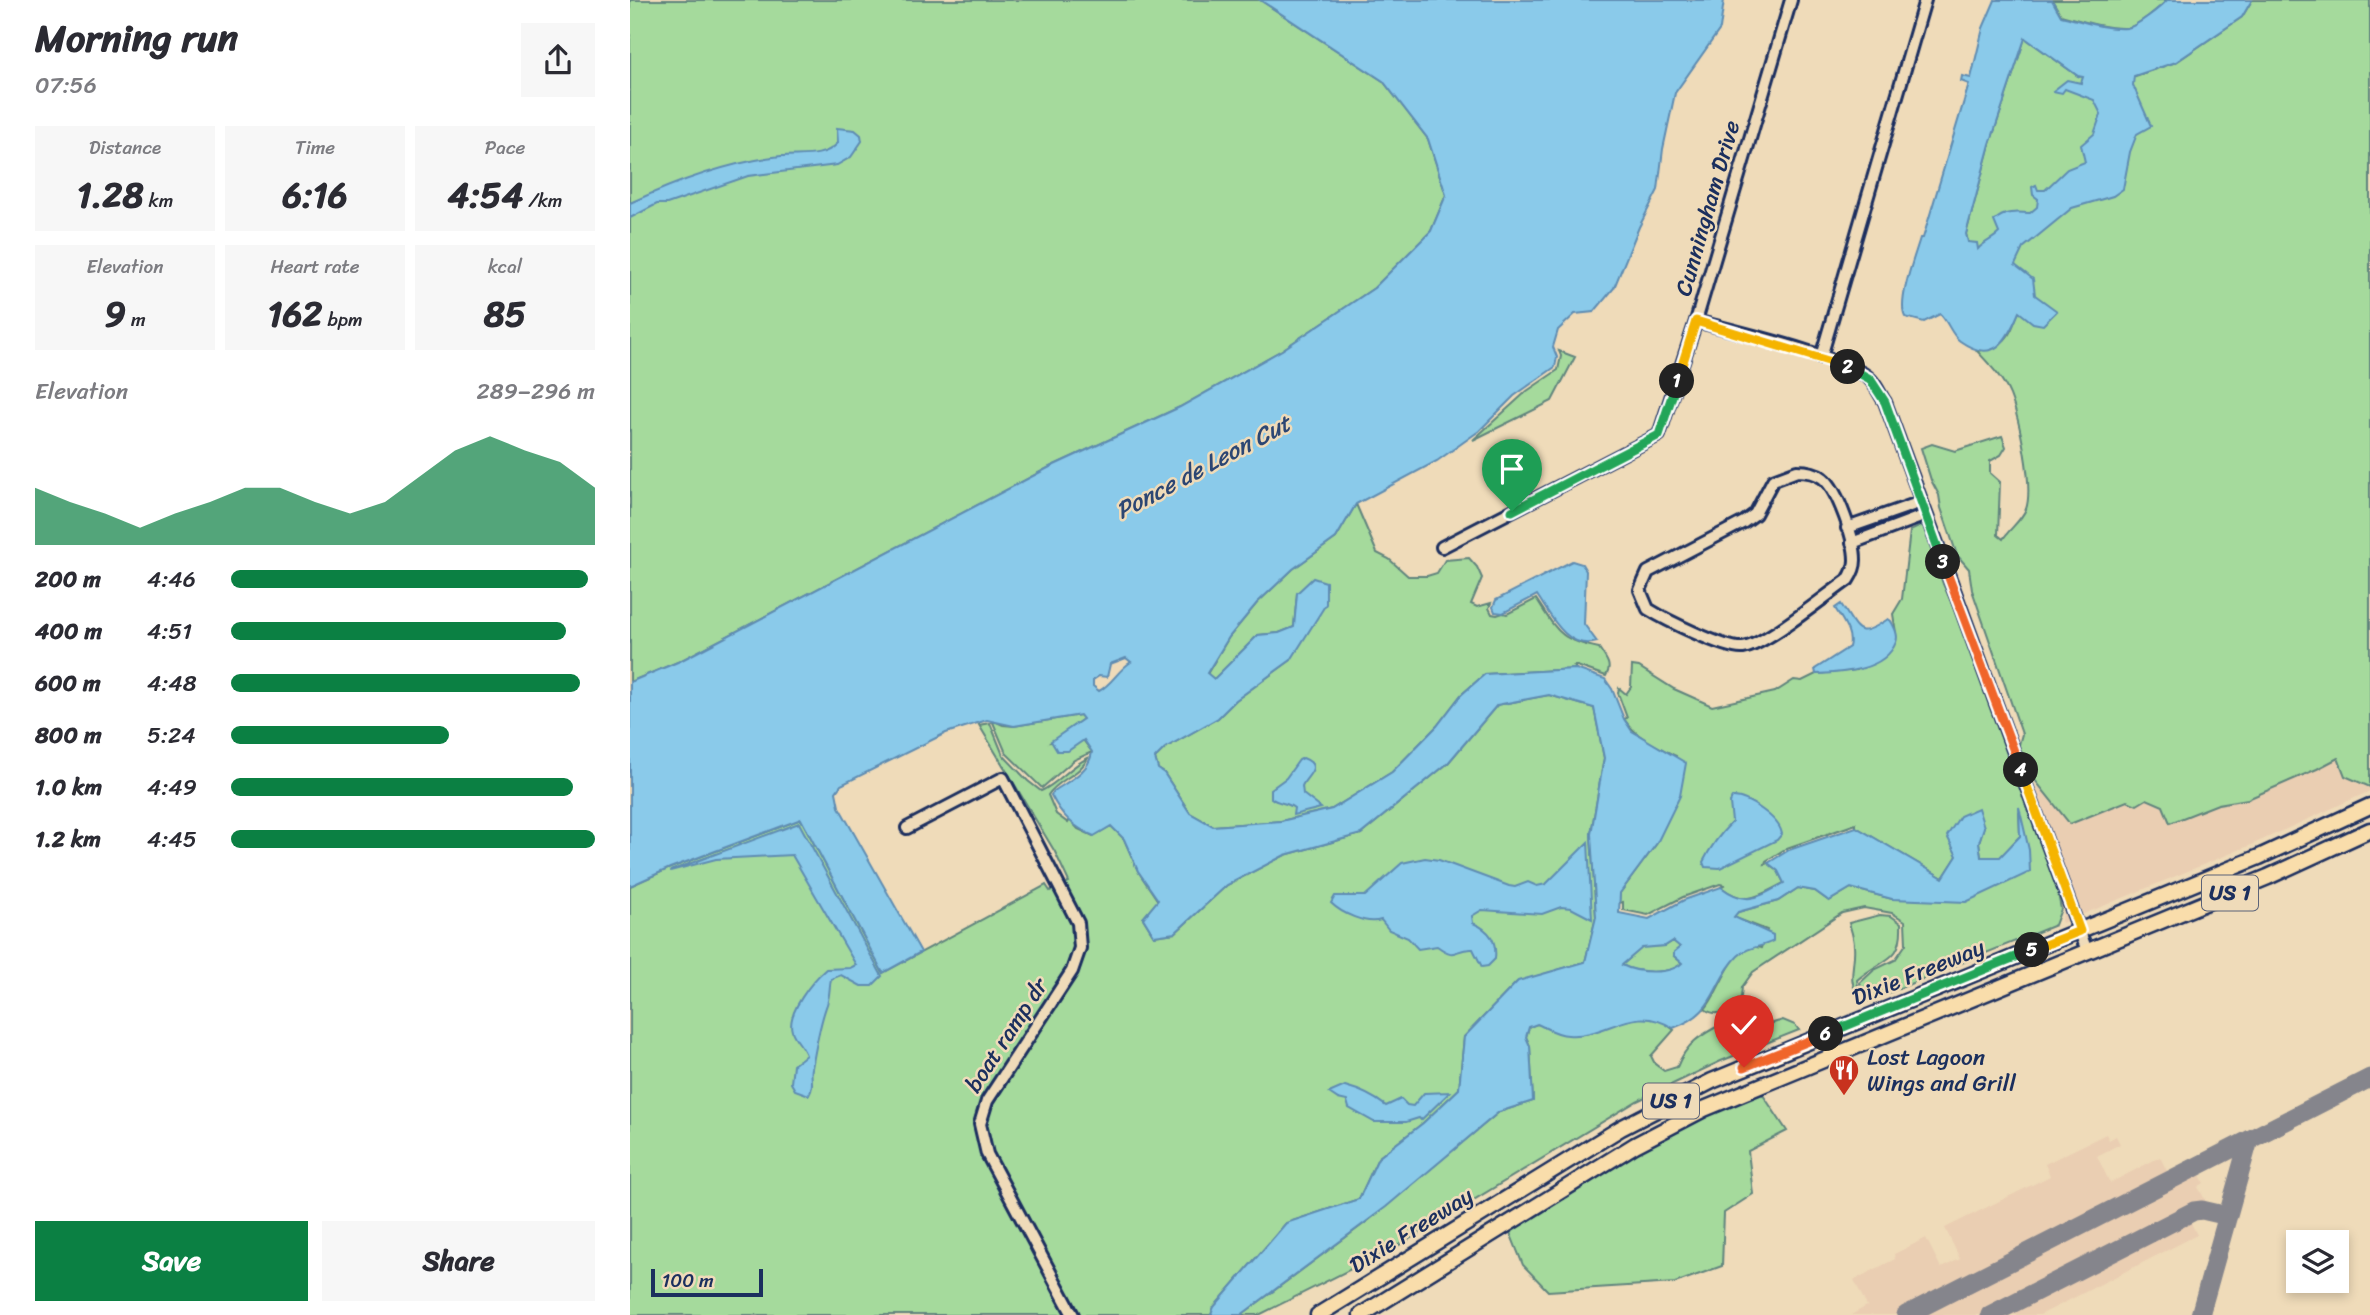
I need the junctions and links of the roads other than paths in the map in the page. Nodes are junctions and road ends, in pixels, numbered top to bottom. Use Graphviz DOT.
graph roads {
  1 [pos="1791,0"];
  2 [pos="1925,0"];
  3 [pos="1696,321"];
  4 [pos="1821,357"];
  5 [pos="1921,502"];
  6 [pos="1926,515"];
  7 [pos="1847,528"];
  8 [pos="1852,543"];
  9 [pos="1442,547"];
  10 [pos="2370,806"];
  11 [pos="907,828"];
  12 [pos="2370,830"];
  13 [pos="2080,931"];
  14 [pos="2087,951"];
  15 [pos="1073,1315"];
  16 [pos="1318,1315"];
  17 [pos="1361,1315"];
  1 -- 3 [label="street, Cunningham Drive"];
  2 -- 4 [label="street"];
  3 -- 4 [label="street"];
  3 -- 9 [label="street, Cunningham Drive"];
  4 -- 5 [label="street"];
  5 -- 6 [label="street"];
  5 -- 7 [label="street"];
  6 -- 8 [label="street"];
  6 -- 13 [label="street"];
  7 -- 8 [label="street"];
  7 -- 8 [label="street"];
  10 -- 13 [label="main road, Dixie Freeway / US 1"];
  11 -- 15 [label="street, boat ramp dr"];
  12 -- 14 [label="main road, Dixie Freeway / US 1"];
  13 -- 14 [label="street"];
  13 -- 16 [label="main road, Dixie Freeway / US 1"];
  14 -- 17 [label="main road, Dixie Freeway / US 1"];
}
